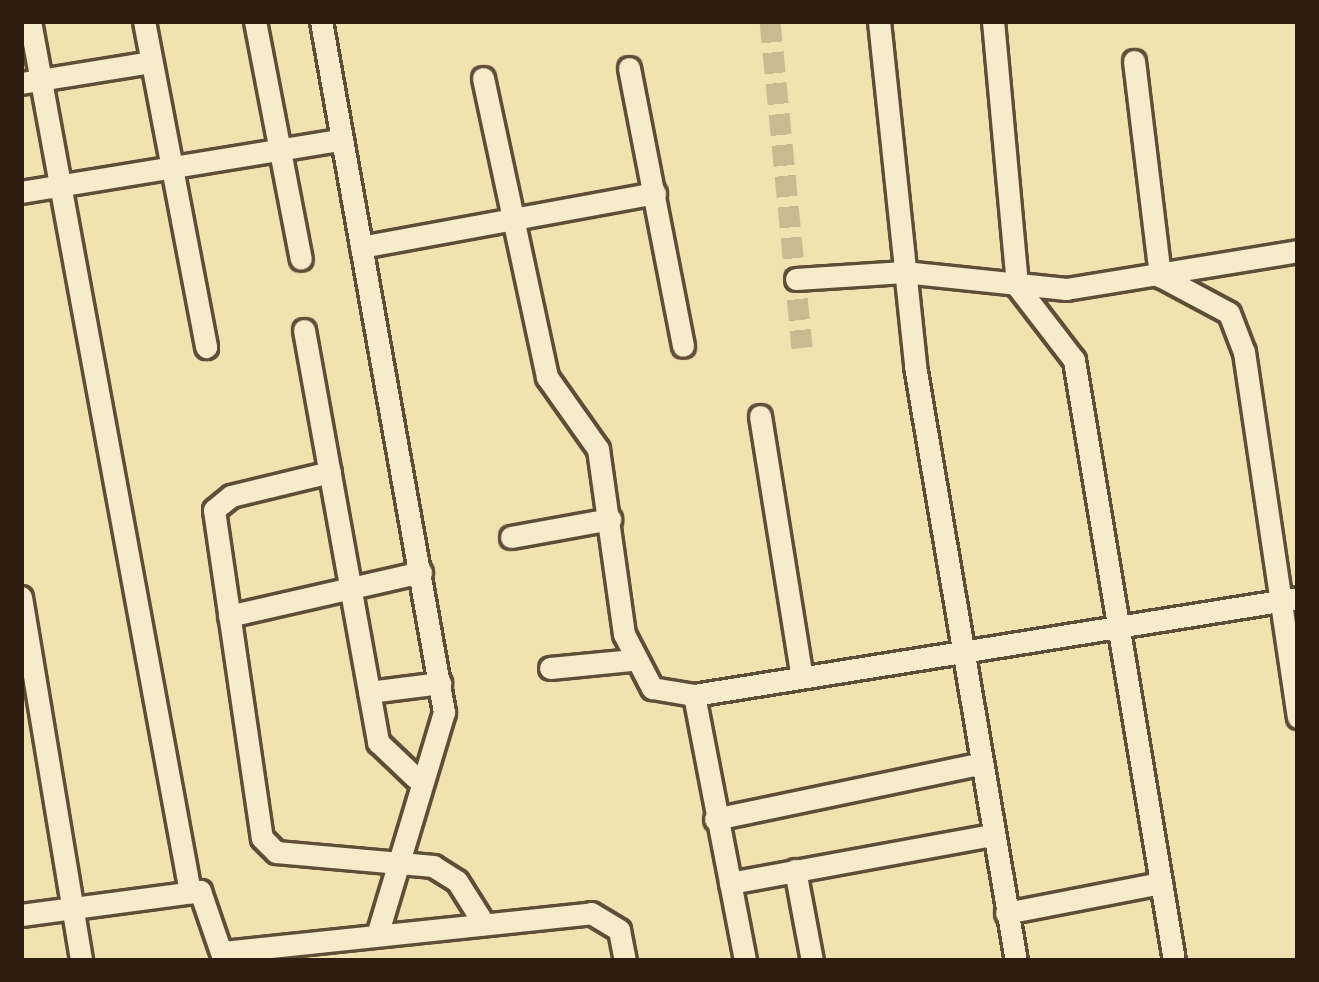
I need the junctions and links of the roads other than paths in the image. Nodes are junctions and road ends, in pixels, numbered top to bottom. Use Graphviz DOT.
graph roads {
  1 [pos="30,21"];
  2 [pos="144,21"];
  3 [pos="255,21"];
  4 [pos="321,21"];
  5 [pos="879,21"];
  6 [pos="992,21"];
  7 [pos="1134,61"];
  8 [pos="151,62"];
  9 [pos="629,68"];
  10 [pos="483,78"];
  11 [pos="31,81"];
  12 [pos="340,140"];
  13 [pos="282,151"];
  14 [pos="174,167"];
  15 [pos="62,186"];
  16 [pos="21,192"];
  17 [pos="656,193"];
  18 [pos="515,225"];
  19 [pos="362,247"];
  20 [pos="1298,251"];
  21 [pos="301,259"];
  22 [pos="904,272"];
  23 [pos="1160,276"];
  24 [pos="796,279"];
  25 [pos="1017,286"];
  26 [pos="304,331"];
  27 [pos="683,346"];
  28 [pos="206,347"];
  29 [pos="760,416"];
  30 [pos="329,472"];
  31 [pos="610,519"];
  32 [pos="512,537"];
  33 [pos="421,572"];
  34 [pos="350,584"];
  35 [pos="21,597"];
  36 [pos="1289,599"];
  37 [pos="229,616"];
  38 [pos="1119,625"];
  39 [pos="960,650"];
  40 [pos="631,660"];
  41 [pos="550,668"];
  42 [pos="802,677"];
  43 [pos="440,682"];
  44 [pos="369,692"];
  45 [pos="694,695"];
  46 [pos="31,707"];
  47 [pos="1298,717"];
  48 [pos="979,764"];
  49 [pos="416,778"];
  50 [pos="715,819"];
  51 [pos="992,836"];
  52 [pos="396,857"];
  53 [pos="795,870"];
  54 [pos="730,883"];
  55 [pos="1161,883"];
  56 [pos="190,892"];
  57 [pos="72,907"];
  58 [pos="1006,913"];
  59 [pos="21,916"];
  60 [pos="484,925"];
  61 [pos="378,932"];
  62 [pos="223,957"];
  63 [pos="81,961"];
  64 [pos="625,961"];
  65 [pos="745,961"];
  66 [pos="812,961"];
  67 [pos="1016,961"];
  68 [pos="1174,961"];
  1 -- 11 [label="street"];
  2 -- 8 [label="street"];
  3 -- 13 [label="street"];
  4 -- 12 [label="street"];
  5 -- 22 [label="street"];
  6 -- 25 [label="street"];
  7 -- 23 [label="street"];
  8 -- 11 [label="street"];
  8 -- 14 [label="street"];
  9 -- 17 [label="street"];
  10 -- 18 [label="street"];
  11 -- 15 [label="street"];
  12 -- 13 [label="street"];
  12 -- 19 [label="street"];
  13 -- 14 [label="street"];
  13 -- 21 [label="street"];
  14 -- 15 [label="street"];
  14 -- 28 [label="street"];
  15 -- 16 [label="street"];
  15 -- 56 [label="street"];
  17 -- 18 [label="street"];
  17 -- 27 [label="street"];
  18 -- 19 [label="street"];
  18 -- 31 [label="street"];
  19 -- 33 [label="street"];
  20 -- 23 [label="street"];
  22 -- 24 [label="street"];
  22 -- 25 [label="street"];
  22 -- 39 [label="street"];
  23 -- 25 [label="street"];
  23 -- 36 [label="street"];
  25 -- 38 [label="street"];
  26 -- 30 [label="street"];
  29 -- 42 [label="street"];
  30 -- 34 [label="street"];
  30 -- 37 [label="street"];
  31 -- 32 [label="street"];
  31 -- 40 [label="street"];
  33 -- 34 [label="street"];
  33 -- 43 [label="street"];
  34 -- 37 [label="street"];
  34 -- 44 [label="street"];
  35 -- 46 [label="street"];
  36 -- 38 [label="street"];
  36 -- 47 [label="street"];
  37 -- 52 [label="street"];
  38 -- 39 [label="street"];
  38 -- 55 [label="street"];
  39 -- 42 [label="street"];
  39 -- 48 [label="street"];
  40 -- 41 [label="street"];
  40 -- 45 [label="street"];
  42 -- 45 [label="street"];
  43 -- 44 [label="street"];
  43 -- 49 [label="street"];
  44 -- 49 [label="street"];
  45 -- 50 [label="street"];
  46 -- 57 [label="street"];
  48 -- 50 [label="street"];
  48 -- 51 [label="street"];
  49 -- 52 [label="street"];
  50 -- 54 [label="street"];
  51 -- 53 [label="street"];
  51 -- 58 [label="street"];
  52 -- 60 [label="street"];
  52 -- 61 [label="street"];
  53 -- 54 [label="street"];
  53 -- 66 [label="street"];
  54 -- 65 [label="street"];
  55 -- 58 [label="street"];
  55 -- 68 [label="street"];
  56 -- 57 [label="street"];
  56 -- 62 [label="street"];
  57 -- 59 [label="street"];
  57 -- 63 [label="street"];
  58 -- 67 [label="street"];
  60 -- 61 [label="street"];
  60 -- 64 [label="street"];
  61 -- 62 [label="street"];
}
